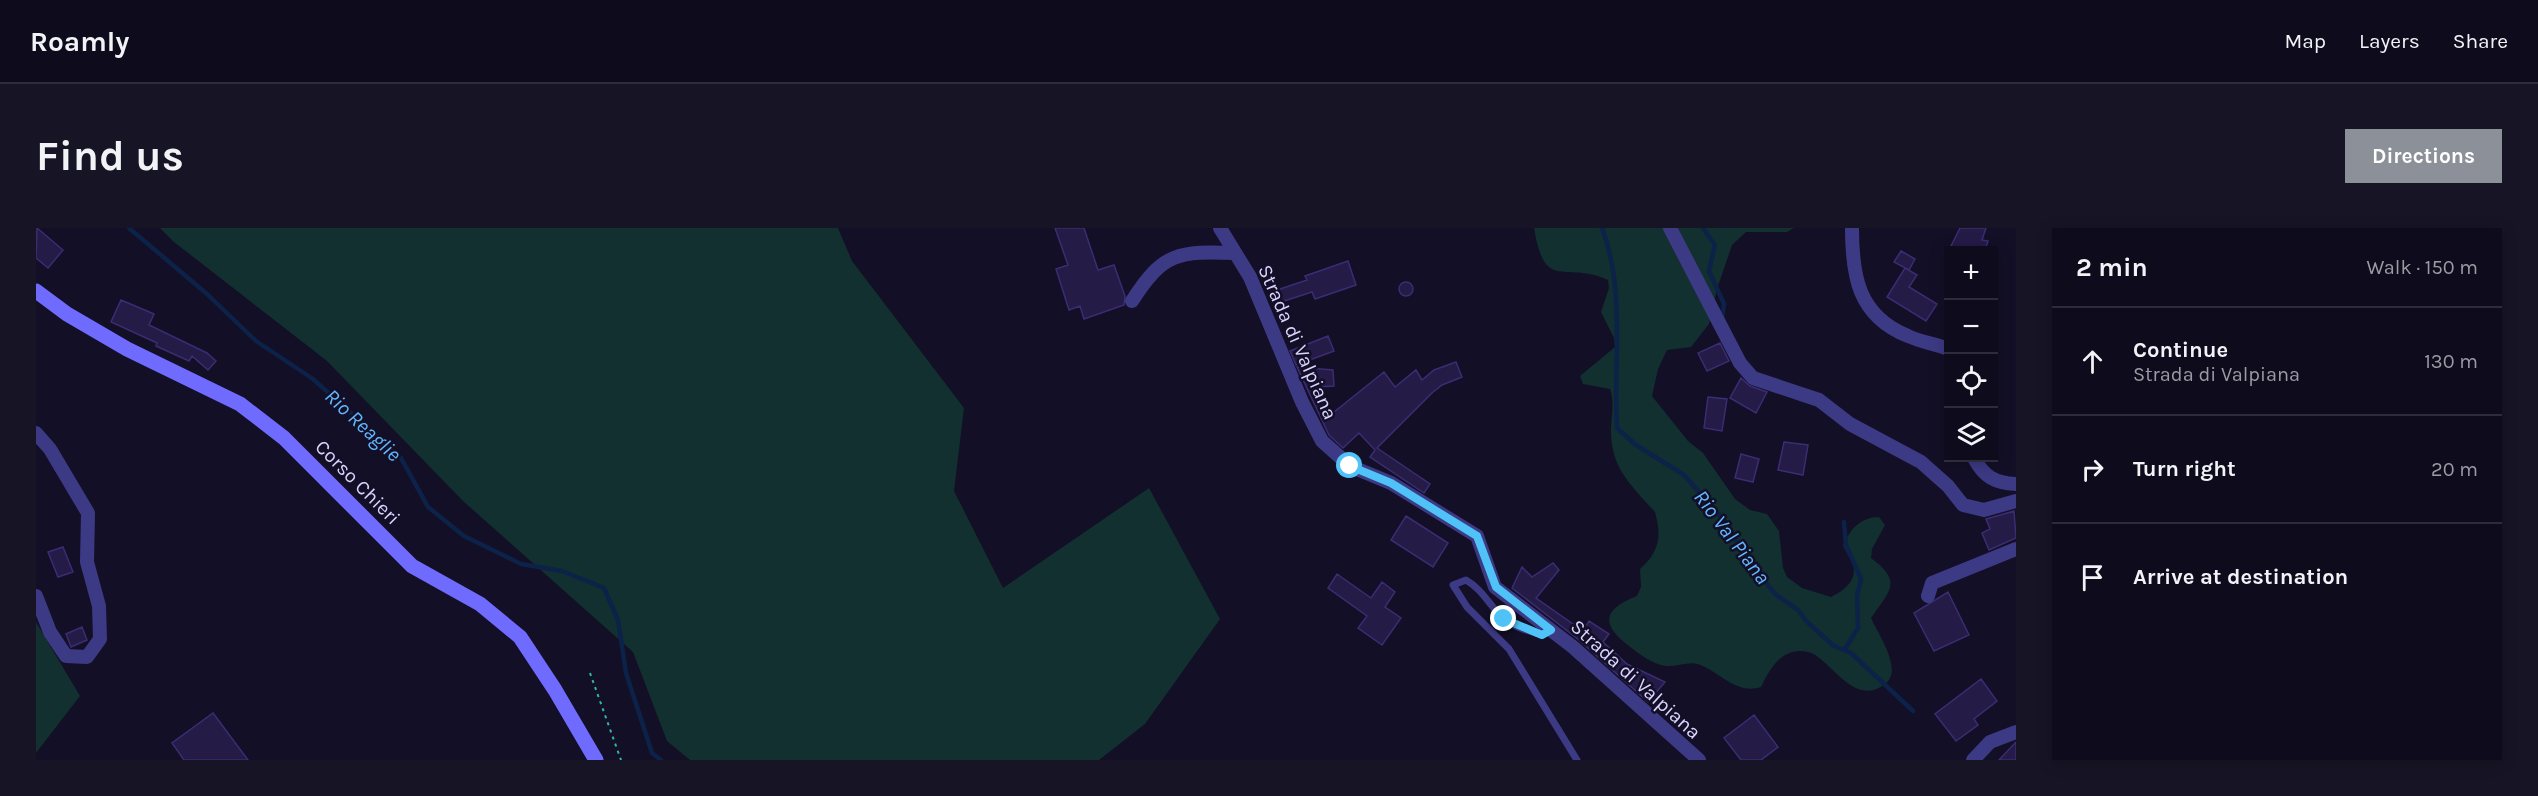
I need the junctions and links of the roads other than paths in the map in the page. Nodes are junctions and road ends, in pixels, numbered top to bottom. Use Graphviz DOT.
graph roads {
  1 [pos="1220,228"];
  2 [pos="1670,228"];
  3 [pos="1852,228"];
  4 [pos="1235,253"];
  5 [pos="36,291"];
  6 [pos="1132,302"];
  7 [pos="1944,348"];
  8 [pos="36,433"];
  9 [pos="1976,462"];
  10 [pos="2016,484"];
  11 [pos="2016,501"];
  12 [pos="2016,549"];
  13 [pos="36,596"];
  14 [pos="1928,596"];
  15 [pos="1551,630"];
  16 [pos="2016,732"];
  17 [pos="596,760"];
  18 [pos="1577,760"];
  19 [pos="1699,760"];
  20 [pos="1973,760"];
  1 -- 4 [label="street, Strada di Valpiana"];
  2 -- 11 [label="street"];
  3 -- 7 [label="street"];
  4 -- 6 [label="street"];
  4 -- 15 [label="street, Strada di Valpiana"];
  5 -- 17 [label="main road, Corso Chieri"];
  8 -- 13 [label="street"];
  9 -- 10 [label="street"];
  12 -- 14 [label="street"];
  15 -- 18 [label="lane"];
  15 -- 19 [label="street, Strada di Valpiana"];
  16 -- 20 [label="street"];
}
